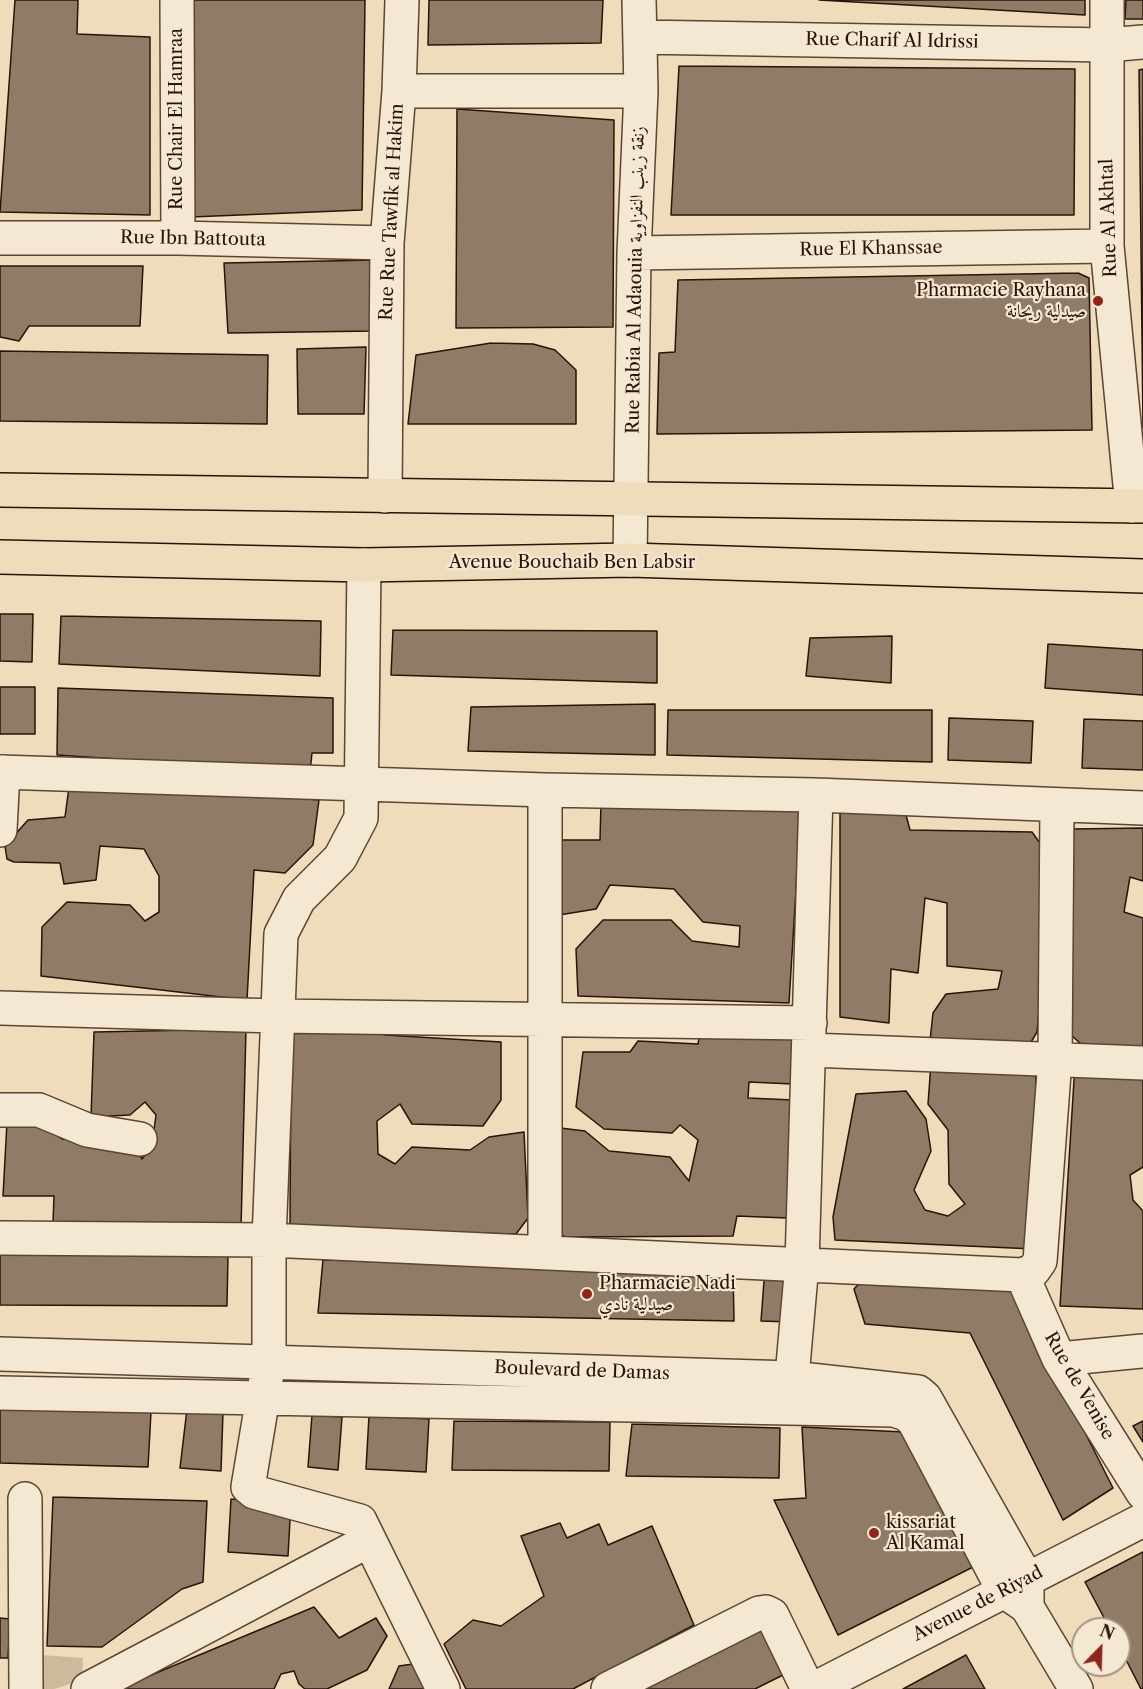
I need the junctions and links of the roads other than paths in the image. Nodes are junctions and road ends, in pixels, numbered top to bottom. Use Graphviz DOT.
graph roads {
  1 [pos="177,0"];
  2 [pos="402,0"];
  3 [pos="639,0"];
  4 [pos="1107,0"];
  5 [pos="640,37"];
  6 [pos="1143,42"];
  7 [pos="1107,45"];
  8 [pos="399,91"];
  9 [pos="641,91"];
  10 [pos="0,238"];
  11 [pos="178,238"];
  12 [pos="387,243"];
  13 [pos="1107,246"];
  14 [pos="634,253"];
  15 [pos="0,490"];
  16 [pos="385,496"];
  17 [pos="631,499"];
  18 [pos="1138,506"];
  19 [pos="0,557"];
  20 [pos="630,560"];
  21 [pos="364,565"];
  22 [pos="1143,576"];
  23 [pos="1,772"];
  24 [pos="361,784"];
  25 [pos="545,790"];
  26 [pos="816,795"];
  27 [pos="1057,805"];
  28 [pos="1143,808"];
  29 [pos="0,830"];
  30 [pos="0,1008"];
  31 [pos="276,1016"];
  32 [pos="544,1020"];
  33 [pos="810,1036"];
  34 [pos="1054,1059"];
  35 [pos="1143,1063"];
  36 [pos="0,1110"];
  37 [pos="140,1139"];
  38 [pos="0,1238"];
  39 [pos="269,1240"];
  40 [pos="545,1253"];
  41 [pos="802,1264"];
  42 [pos="1022,1275"];
  43 [pos="1143,1351"];
  44 [pos="0,1354"];
  45 [pos="1059,1359"];
  46 [pos="269,1361"];
  47 [pos="0,1393"];
  48 [pos="790,1393"];
  49 [pos="264,1397"];
  50 [pos="1143,1494"];
  51 [pos="25,1499"];
  52 [pos="1143,1520"];
  53 [pos="368,1541"];
  54 [pos="1019,1593"];
  55 [pos="12,1599"];
  56 [pos="1070,1687"];
  57 [pos="26,1689"];
  58 [pos="88,1689"];
  59 [pos="443,1689"];
  60 [pos="608,1689"];
  61 [pos="808,1689"];
  62 [pos="814,1689"];
  1 -- 11 [label="street, Rue Chair El Hamraa"];
  2 -- 8 [label="street, Rue Rue Tawfik al Hakim"];
  3 -- 5 [label="street, Rue Rabia Al Adaouia زنقة زينب النفزاوية"];
  4 -- 7 [label="street, Rue Al Akhtal"];
  5 -- 7 [label="street, Rue Charif Al Idrissi"];
  5 -- 9 [label="street, Rue Rabia Al Adaouia زنقة زينب النفزاوية"];
  6 -- 7 [label="street, Rue Charif Al Idrissi"];
  7 -- 13 [label="street, Rue Al Akhtal"];
  8 -- 9 [label="street"];
  8 -- 12 [label="street, Rue Rue Tawfik al Hakim"];
  9 -- 14 [label="street, Rue Rabia Al Adaouia زنقة زينب النفزاوية"];
  10 -- 11 [label="street, Rue Ibn Battouta"];
  11 -- 12 [label="street, Rue Ibn Battouta"];
  12 -- 16 [label="street, Rue Rue Tawfik al Hakim"];
  13 -- 14 [label="street, Rue El Khanssae"];
  13 -- 18 [label="street, Rue Al Akhtal"];
  14 -- 17 [label="street, Rue Rabia Al Adaouia زنقة زينب النفزاوية"];
  15 -- 16 [label="main road"];
  16 -- 17 [label="main road"];
  17 -- 18 [label="main road"];
  17 -- 20 [label="street, Rue Rabia Al Adaouia زنقة زينب النفزاوية"];
  19 -- 21 [label="main road, Avenue Bouchaib Ben Labsir"];
  20 -- 21 [label="main road, Avenue Bouchaib Ben Labsir"];
  20 -- 22 [label="main road, Avenue Bouchaib Ben Labsir"];
  21 -- 24 [label="street"];
  23 -- 24 [label="street"];
  23 -- 29 [label="street"];
  24 -- 25 [label="street"];
  24 -- 31 [label="street"];
  25 -- 26 [label="street"];
  25 -- 32 [label="street"];
  26 -- 27 [label="street"];
  26 -- 33 [label="street"];
  27 -- 28 [label="street"];
  27 -- 34 [label="street"];
  30 -- 31 [label="street"];
  31 -- 32 [label="street"];
  31 -- 39 [label="street"];
  32 -- 33 [label="street"];
  32 -- 40 [label="street"];
  33 -- 34 [label="street"];
  33 -- 41 [label="street"];
  34 -- 35 [label="street"];
  34 -- 42 [label="street"];
  36 -- 37 [label="street"];
  38 -- 39 [label="street"];
  39 -- 40 [label="street"];
  39 -- 46 [label="street"];
  40 -- 41 [label="street"];
  41 -- 42 [label="street"];
  41 -- 48 [label="street"];
  42 -- 45 [label="street, Rue de Venise"];
  43 -- 45 [label="street"];
  44 -- 46 [label="street, Boulevard de Damas"];
  45 -- 50 [label="street, Rue de Venise"];
  46 -- 48 [label="street, Boulevard de Damas"];
  46 -- 49 [label="street"];
  47 -- 49 [label="street, Boulevard de Damas"];
  48 -- 49 [label="street, Boulevard de Damas"];
  48 -- 54 [label="street, Boulevard de Damas"];
  49 -- 53 [label="street"];
  51 -- 55 [label="street"];
  52 -- 54 [label="street, Avenue de Riyad"];
  53 -- 58 [label="street"];
  53 -- 59 [label="street"];
  54 -- 56 [label="street, Boulevard de Damas"];
  54 -- 62 [label="street, Avenue de Riyad"];
  55 -- 57 [label="street"];
  60 -- 61 [label="street"];
}
